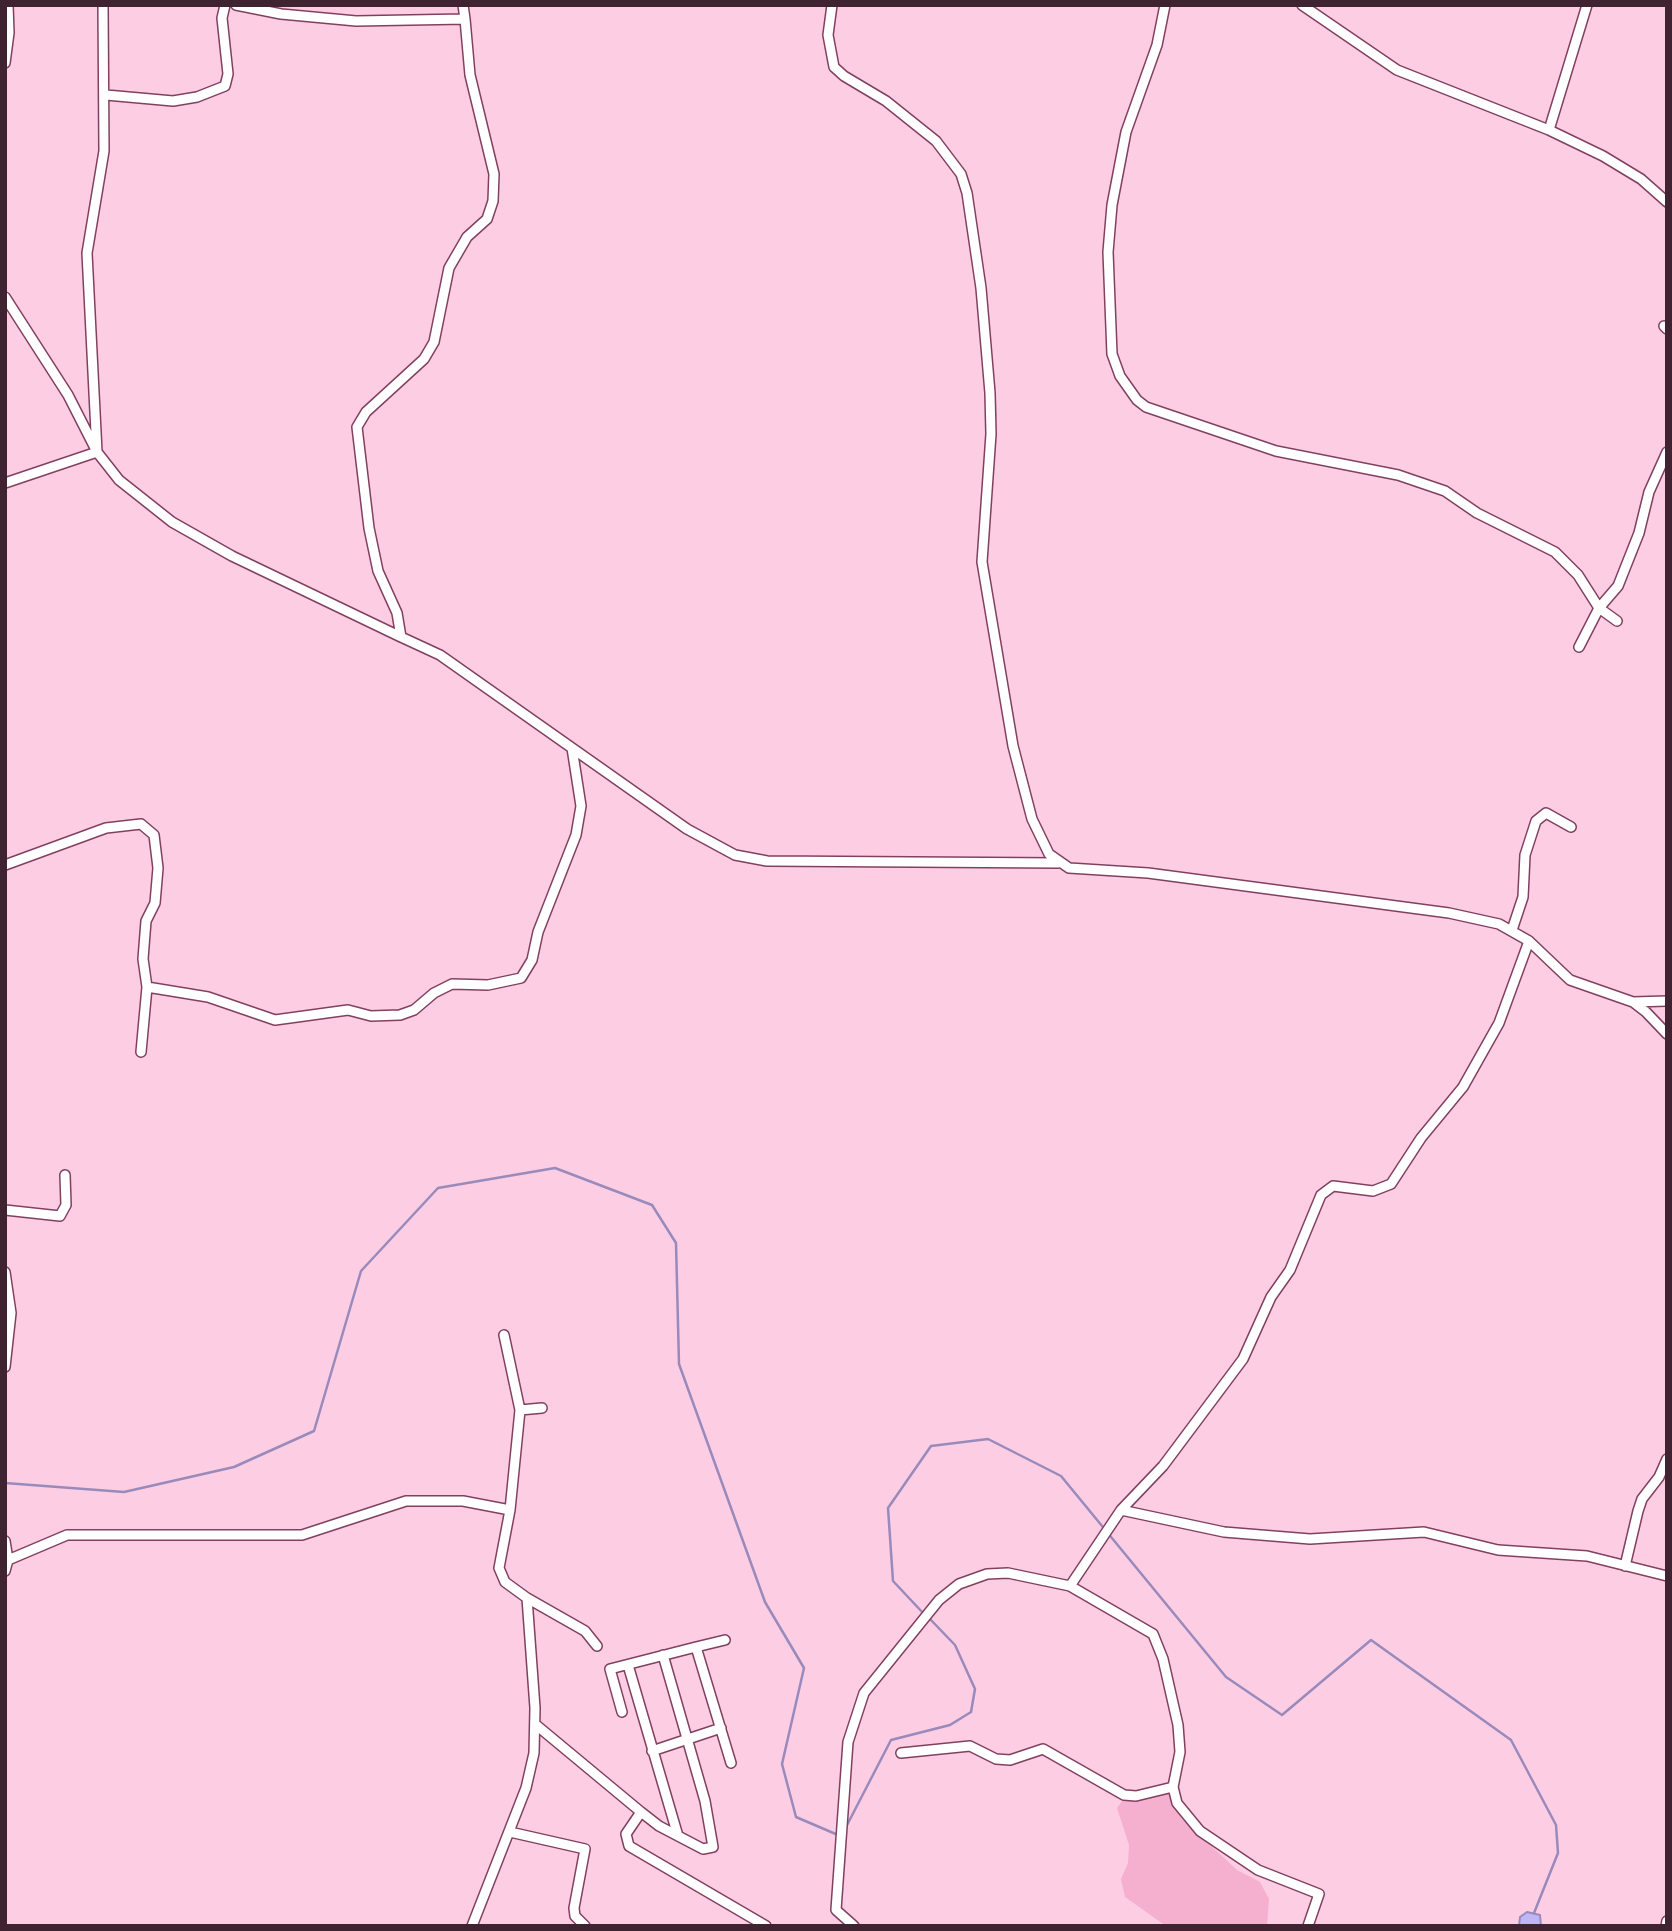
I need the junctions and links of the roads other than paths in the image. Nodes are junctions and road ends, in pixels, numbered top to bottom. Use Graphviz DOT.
graph roads {
  1 [pos="8,5"];
  2 [pos="103,5"];
  3 [pos="225,5"];
  4 [pos="236,5"];
  5 [pos="463,5"];
  6 [pos="832,5"];
  7 [pos="1165,5"];
  8 [pos="1303,5"];
  9 [pos="1587,5"];
  10 [pos="464,19"];
  11 [pos="5,63"];
  12 [pos="106,95"];
  13 [pos="1549,130"];
  14 [pos="1667,202"];
  15 [pos="5,297"];
  16 [pos="97,452"];
  17 [pos="1667,452"];
  18 [pos="5,483"];
  19 [pos="1599,608"];
  20 [pos="1617,621"];
  21 [pos="401,637"];
  22 [pos="1579,647"];
  23 [pos="572,748"];
  24 [pos="1571,827"];
  25 [pos="1058,863"];
  26 [pos="5,864"];
  27 [pos="1512,930"];
  28 [pos="1529,942"];
  29 [pos="147,987"];
  30 [pos="1667,1000"];
  31 [pos="1633,1002"];
  32 [pos="1667,1034"];
  33 [pos="141,1052"];
  34 [pos="65,1175"];
  35 [pos="5,1210"];
  36 [pos="5,1272"];
  37 [pos="504,1335"];
  38 [pos="5,1367"];
  39 [pos="542,1408"];
  40 [pos="520,1410"];
  41 [pos="1667,1459"];
  42 [pos="510,1510"];
  43 [pos="1121,1510"];
  44 [pos="5,1541"];
  45 [pos="8,1560"];
  46 [pos="1625,1566"];
  47 [pos="5,1571"];
  48 [pos="1667,1576"];
  49 [pos="1070,1586"];
  50 [pos="527,1598"];
  51 [pos="725,1640"];
  52 [pos="597,1646"];
  53 [pos="696,1647"];
  54 [pos="663,1655"];
  55 [pos="628,1665"];
  56 [pos="622,1712"];
  57 [pos="535,1724"];
  58 [pos="721,1728"];
  59 [pos="687,1739"];
  60 [pos="652,1751"];
  61 [pos="901,1753"];
  62 [pos="731,1763"];
  63 [pos="1173,1787"];
  64 [pos="641,1812"];
  65 [pos="510,1832"];
  66 [pos="678,1836"];
  67 [pos="472,1926"];
  68 [pos="585,1926"];
  69 [pos="766,1926"];
  70 [pos="854,1926"];
  71 [pos="1308,1926"];
  1 -- 11 [label="street"];
  2 -- 12 [label="street"];
  3 -- 12 [label="street"];
  4 -- 10 [label="street"];
  5 -- 10 [label="street"];
  6 -- 25 [label="street"];
  7 -- 19 [label="street"];
  8 -- 13 [label="street"];
  9 -- 13 [label="street"];
  10 -- 21 [label="street"];
  12 -- 16 [label="street"];
  13 -- 14 [label="street"];
  15 -- 16 [label="street"];
  16 -- 18 [label="street"];
  16 -- 21 [label="street"];
  17 -- 19 [label="street"];
  19 -- 20 [label="street"];
  19 -- 22 [label="street"];
  21 -- 23 [label="street"];
  23 -- 25 [label="street"];
  23 -- 29 [label="street"];
  24 -- 27 [label="street"];
  25 -- 27 [label="street"];
  26 -- 29 [label="street"];
  27 -- 28 [label="street"];
  28 -- 31 [label="street"];
  28 -- 43 [label="street"];
  29 -- 33 [label="street"];
  30 -- 31 [label="street"];
  31 -- 32 [label="street"];
  34 -- 35 [label="street"];
  36 -- 38 [label="street"];
  37 -- 40 [label="street"];
  39 -- 40 [label="street"];
  40 -- 42 [label="street"];
  41 -- 46 [label="street"];
  42 -- 45 [label="street"];
  42 -- 50 [label="street"];
  43 -- 46 [label="street"];
  43 -- 49 [label="street"];
  44 -- 45 [label="street"];
  45 -- 47 [label="street"];
  46 -- 48 [label="street"];
  49 -- 63 [label="street"];
  49 -- 70 [label="street"];
  50 -- 52 [label="street"];
  50 -- 57 [label="street"];
  51 -- 53 [label="street"];
  53 -- 54 [label="street"];
  53 -- 58 [label="street"];
  54 -- 55 [label="street"];
  54 -- 59 [label="street"];
  55 -- 56 [label="street"];
  55 -- 60 [label="street"];
  57 -- 64 [label="street"];
  57 -- 65 [label="street"];
  58 -- 59 [label="street"];
  58 -- 62 [label="street"];
  59 -- 60 [label="street"];
  59 -- 66 [label="street"];
  60 -- 66 [label="street"];
  61 -- 63 [label="street"];
  63 -- 71 [label="street"];
  64 -- 66 [label="street"];
  64 -- 69 [label="street"];
  65 -- 67 [label="street"];
  65 -- 68 [label="street"];
}
